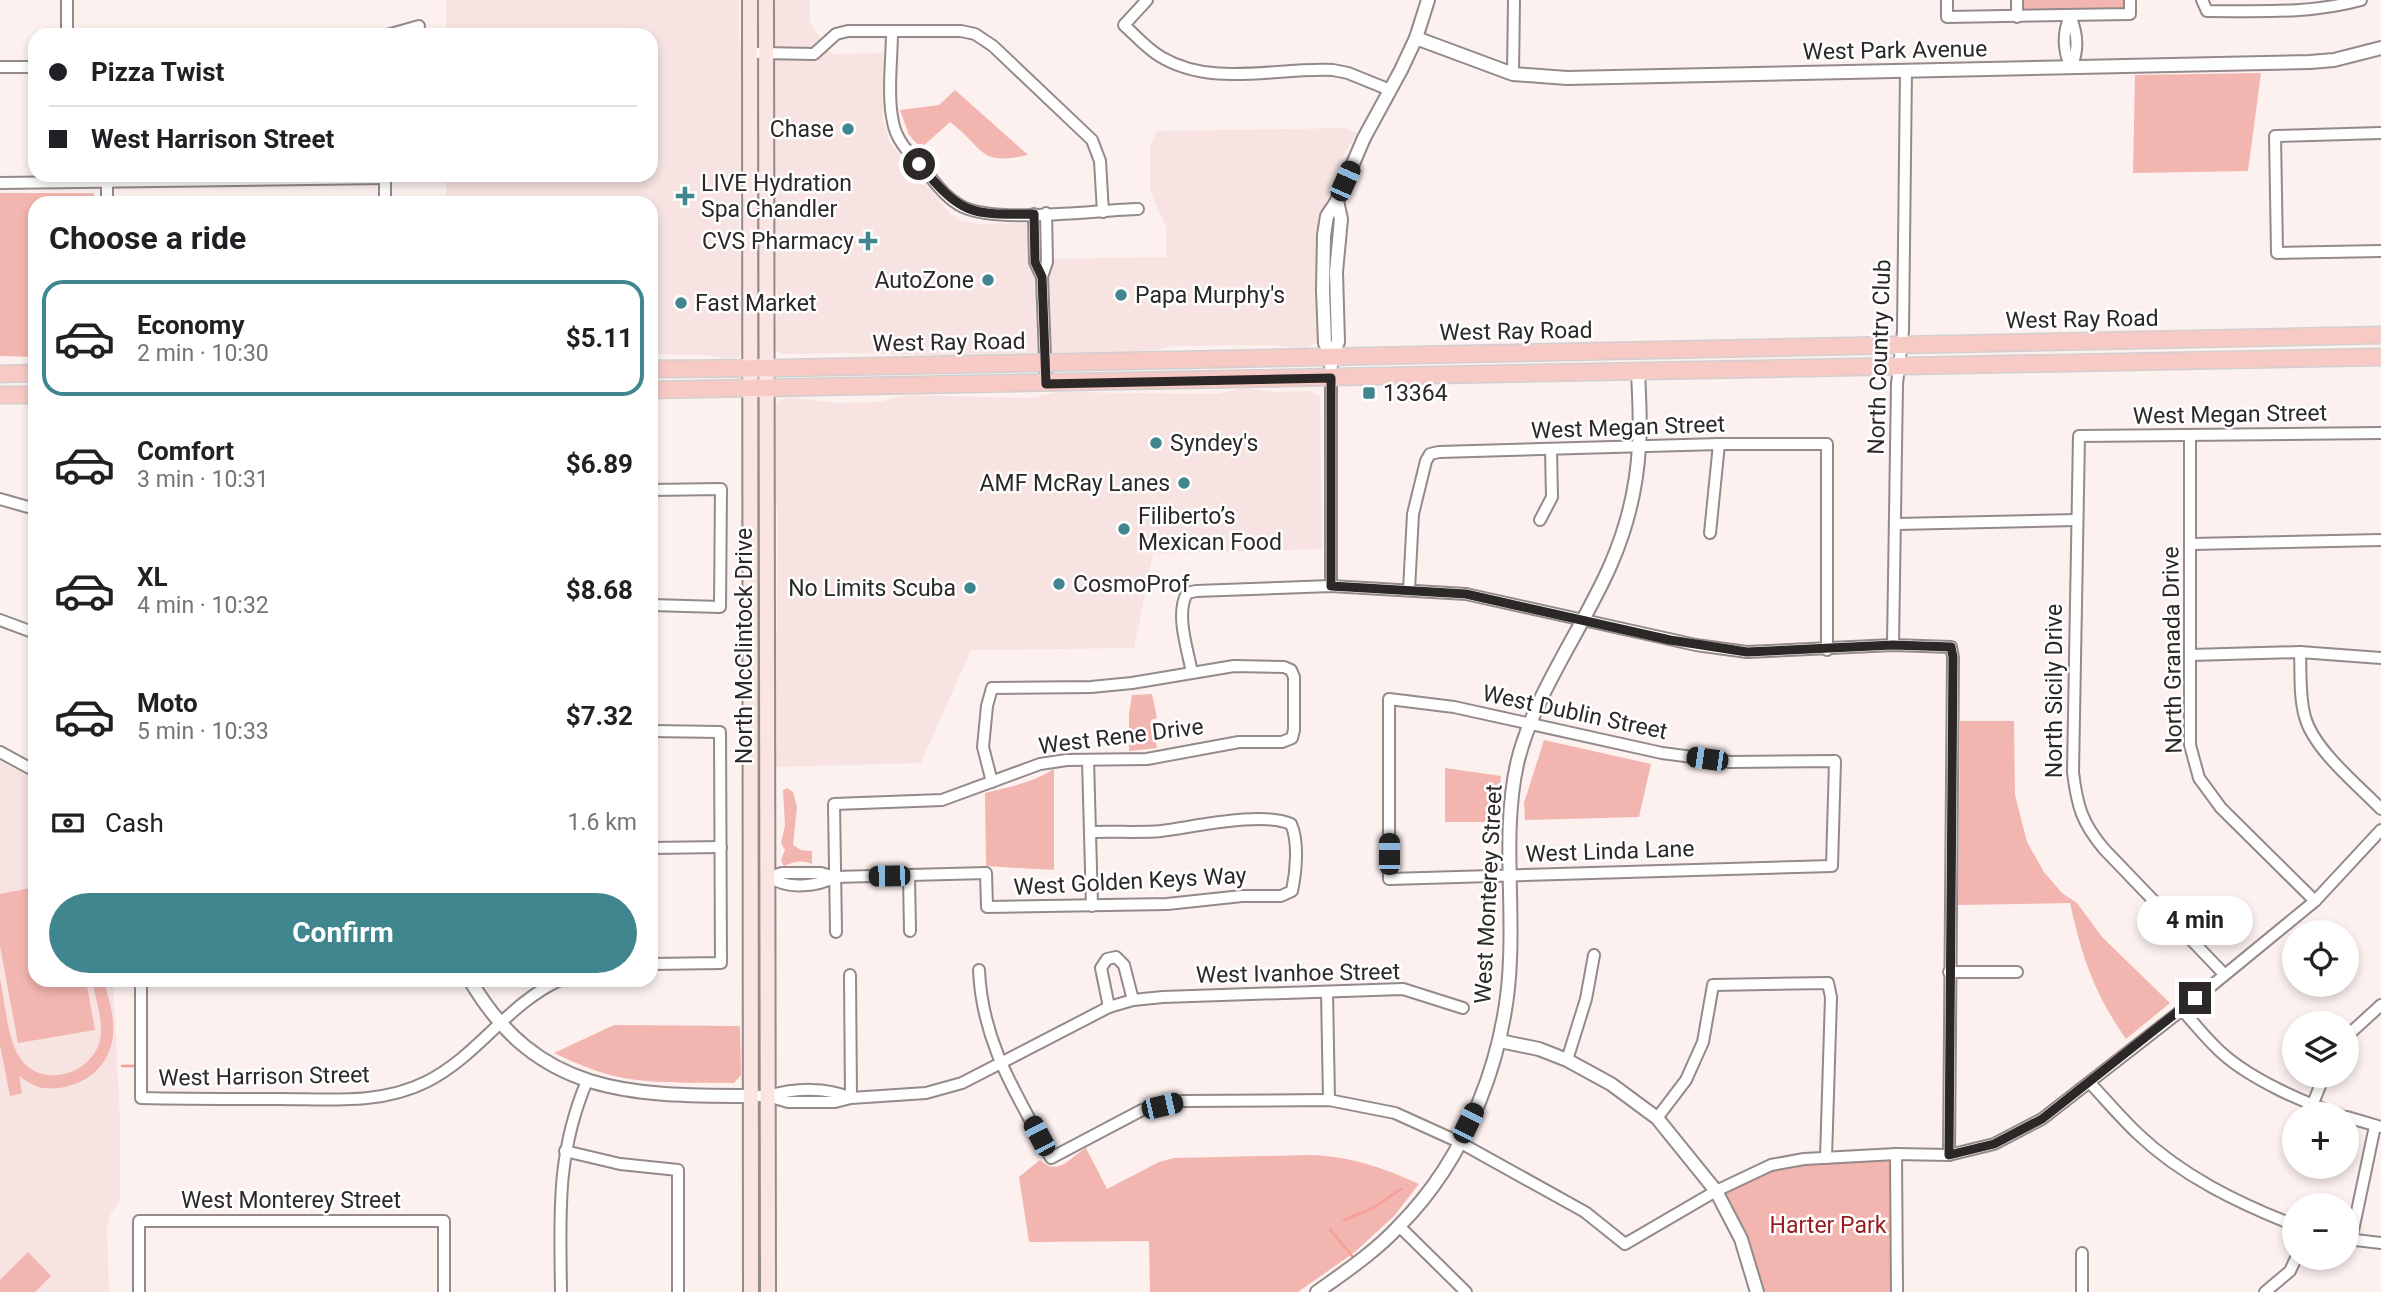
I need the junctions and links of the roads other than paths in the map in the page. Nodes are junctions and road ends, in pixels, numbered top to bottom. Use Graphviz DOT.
graph roads {
  1 [pos="67,0"];
  2 [pos="750,0"];
  3 [pos="766,0"];
  4 [pos="1147,0"];
  5 [pos="1428,0"];
  6 [pos="1514,0"];
  7 [pos="1947,0"];
  8 [pos="2017,0"];
  9 [pos="2130,0"];
  10 [pos="2202,0"];
  11 [pos="2361,0"];
  12 [pos="2070,16"];
  13 [pos="2017,17"];
  14 [pos="419,26"];
  15 [pos="67,28"];
  16 [pos="412,28"];
  17 [pos="892,31"];
  18 [pos="1416,38"];
  19 [pos="2381,48"];
  20 [pos="751,53"];
  21 [pos="767,53"];
  22 [pos="28,66"];
  23 [pos="0,67"];
  24 [pos="2071,68"];
  25 [pos="1906,71"];
  26 [pos="1513,74"];
  27 [pos="1390,90"];
  28 [pos="2381,133"];
  29 [pos="107,182"];
  30 [pos="0,183"];
  31 [pos="107,196"];
  32 [pos="1138,209"];
  33 [pos="1102,212"];
  34 [pos="1046,213"];
  35 [pos="1034,214"];
  36 [pos="2381,251"];
  37 [pos="1042,277"];
  38 [pos="2381,335"];
  39 [pos="1902,345"];
  40 [pos="2381,357"];
  41 [pos="1045,363"];
  42 [pos="1899,366"];
  43 [pos="1331,367"];
  44 [pos="658,369"];
  45 [pos="757,369"];
  46 [pos="1639,372"];
  47 [pos="28,373"];
  48 [pos="0,374"];
  49 [pos="1046,384"];
  50 [pos="658,390"];
  51 [pos="758,390"];
  52 [pos="0,395"];
  53 [pos="28,395"];
  54 [pos="2381,432"];
  55 [pos="2189,435"];
  56 [pos="2079,436"];
  57 [pos="1718,444"];
  58 [pos="1639,447"];
  59 [pos="1551,450"];
  60 [pos="658,489"];
  61 [pos="0,499"];
  62 [pos="28,507"];
  63 [pos="1540,520"];
  64 [pos="2076,520"];
  65 [pos="1896,524"];
  66 [pos="1710,533"];
  67 [pos="2381,540"];
  68 [pos="2191,544"];
  69 [pos="1331,586"];
  70 [pos="1409,590"];
  71 [pos="658,605"];
  72 [pos="0,620"];
  73 [pos="1582,621"];
  74 [pos="28,630"];
  75 [pos="1893,645"];
  76 [pos="1827,649"];
  77 [pos="2300,652"];
  78 [pos="2190,655"];
  79 [pos="2381,658"];
  80 [pos="1192,673"];
  81 [pos="1531,723"];
  82 [pos="658,731"];
  83 [pos="0,752"];
  84 [pos="1088,760"];
  85 [pos="28,767"];
  86 [pos="992,782"];
  87 [pos="2381,809"];
  88 [pos="2381,830"];
  89 [pos="1091,832"];
  90 [pos="721,847"];
  91 [pos="658,848"];
  92 [pos="1832,866"];
  93 [pos="1509,875"];
  94 [pos="909,876"];
  95 [pos="835,877"];
  96 [pos="769,878"];
  97 [pos="1389,879"];
  98 [pos="2315,901"];
  99 [pos="1092,906"];
  100 [pos="910,931"];
  101 [pos="836,932"];
  102 [pos="1594,955"];
  103 [pos="658,964"];
  104 [pos="979,970"];
  105 [pos="1949,972"];
  106 [pos="2017,972"];
  107 [pos="2224,974"];
  108 [pos="850,975"];
  109 [pos="141,987"];
  110 [pos="475,987"];
  111 [pos="545,987"];
  112 [pos="1327,992"];
  113 [pos="1132,1000"];
  114 [pos="2381,1005"];
  115 [pos="1110,1007"];
  116 [pos="1463,1008"];
  117 [pos="2182,1010"];
  118 [pos="500,1023"];
  119 [pos="2359,1025"];
  120 [pos="1500,1041"];
  121 [pos="1567,1060"];
  122 [pos="1000,1063"];
  123 [pos="587,1081"];
  124 [pos="2090,1083"];
  125 [pos="750,1096"];
  126 [pos="768,1096"];
  127 [pos="851,1098"];
  128 [pos="1329,1100"];
  129 [pos="2304,1102"];
  130 [pos="1657,1118"];
  131 [pos="2359,1120"];
  132 [pos="2378,1126"];
  133 [pos="1459,1142"];
  134 [pos="565,1151"];
  135 [pos="1896,1154"];
  136 [pos="1949,1155"];
  137 [pos="1826,1158"];
  138 [pos="1716,1192"];
  139 [pos="2359,1200"];
  140 [pos="2282,1220"];
  141 [pos="1399,1226"];
  142 [pos="2359,1240"];
  143 [pos="2381,1243"];
  144 [pos="2082,1253"];
  145 [pos="2290,1270"];
  146 [pos="139,1292"];
  147 [pos="444,1292"];
  148 [pos="561,1292"];
  149 [pos="678,1292"];
  150 [pos="751,1292"];
  151 [pos="768,1292"];
  152 [pos="1317,1292"];
  153 [pos="1466,1292"];
  154 [pos="1757,1292"];
  155 [pos="1897,1292"];
  156 [pos="2082,1292"];
  157 [pos="2265,1292"];
  1 -- 15 [label="street"];
  2 -- 20 [label="main road, North McClintock Drive"];
  3 -- 21 [label="main road, North McClintock Drive"];
  4 -- 27 [label="street"];
  5 -- 18 [label="street"];
  6 -- 26 [label="street"];
  7 -- 13 [label="street"];
  8 -- 13 [label="street"];
  9 -- 12 [label="street"];
  10 -- 11 [label="street"];
  12 -- 13 [label="street"];
  12 -- 24 [label="street"];
  14 -- 16 [label="street"];
  17 -- 21 [label="street"];
  17 -- 33 [label="street"];
  17 -- 35 [label="street"];
  18 -- 26 [label="street, West Park Avenue"];
  18 -- 27 [label="street"];
  19 -- 24 [label="street, West Park Avenue"];
  20 -- 21 [label="street"];
  20 -- 45 [label="main road, North McClintock Drive"];
  21 -- 45 [label="main road, North McClintock Drive"];
  22 -- 23 [label="street"];
  24 -- 25 [label="street, West Park Avenue"];
  25 -- 26 [label="street, West Park Avenue"];
  25 -- 39 [label="street, North Country Club"];
  27 -- 43 [label="street"];
  28 -- 36 [label="street"];
  29 -- 30 [label="street"];
  29 -- 31 [label="street"];
  32 -- 33 [label="street"];
  33 -- 34 [label="street"];
  34 -- 35 [label="street"];
  34 -- 37 [label="street"];
  35 -- 37 [label="street"];
  37 -- 41 [label="street"];
  38 -- 39 [label="main road, West Ray Road"];
  39 -- 42 [label="street, North Country Club"];
  39 -- 43 [label="main road, West Ray Road"];
  40 -- 42 [label="main road, West Ray Road"];
  41 -- 43 [label="main road, West Ray Road"];
  41 -- 45 [label="main road, West Ray Road"];
  41 -- 49 [label="street"];
  42 -- 46 [label="main road, West Ray Road"];
  42 -- 65 [label="street, North Country Club"];
  43 -- 46 [label="main road, West Ray Road"];
  43 -- 49 [label="main road, West Ray Road"];
  43 -- 69 [label="street"];
  44 -- 45 [label="main road, West Ray Road"];
  45 -- 51 [label="main road, North McClintock Drive"];
  46 -- 58 [label="street, West Monterey Street"];
  47 -- 48 [label="main road"];
  49 -- 51 [label="main road, West Ray Road"];
  50 -- 51 [label="main road, West Ray Road"];
  51 -- 96 [label="main road, North McClintock Drive"];
  51 -- 125 [label="main road, North McClintock Drive"];
  52 -- 53 [label="main road"];
  54 -- 55 [label="street, West Megan Street"];
  55 -- 56 [label="street, West Megan Street"];
  55 -- 68 [label="street, North Granada Drive"];
  56 -- 64 [label="street, North Sicily Drive"];
  57 -- 58 [label="street, West Megan Street"];
  57 -- 66 [label="street"];
  57 -- 76 [label="street, West Megan Street"];
  58 -- 59 [label="street, West Megan Street"];
  58 -- 73 [label="street, West Monterey Street"];
  59 -- 63 [label="street"];
  59 -- 70 [label="street, West Megan Street"];
  60 -- 71 [label="street"];
  61 -- 62 [label="street"];
  64 -- 65 [label="street"];
  64 -- 107 [label="street, North Sicily Drive"];
  65 -- 75 [label="street, North Country Club"];
  67 -- 68 [label="street"];
  68 -- 78 [label="street, North Granada Drive"];
  69 -- 70 [label="street"];
  69 -- 80 [label="street"];
  70 -- 73 [label="street"];
  72 -- 74 [label="street"];
  73 -- 76 [label="street"];
  73 -- 81 [label="street, West Monterey Street"];
  75 -- 76 [label="street"];
  75 -- 105 [label="street"];
  77 -- 78 [label="street"];
  77 -- 79 [label="street"];
  77 -- 87 [label="street"];
  78 -- 98 [label="street, North Granada Drive"];
  80 -- 84 [label="street, West Rene Drive"];
  80 -- 86 [label="street"];
  81 -- 92 [label="street, West Dublin Street"];
  81 -- 93 [label="street, West Monterey Street"];
  81 -- 97 [label="street, West Dublin Street"];
  82 -- 90 [label="street"];
  83 -- 85 [label="street"];
  84 -- 86 [label="street, West Rene Drive"];
  84 -- 89 [label="street"];
  86 -- 95 [label="street, West Rene Drive"];
  88 -- 98 [label="street"];
  89 -- 99 [label="street"];
  89 -- 99 [label="street, West Golden Keys Way"];
  90 -- 91 [label="street"];
  90 -- 103 [label="street"];
  92 -- 93 [label="street, West Linda Lane"];
  93 -- 97 [label="street, West Linda Lane"];
  93 -- 120 [label="street, West Monterey Street"];
  94 -- 95 [label="street, West Golden Keys Way"];
  94 -- 99 [label="street, West Golden Keys Way"];
  94 -- 100 [label="street"];
  95 -- 96 [label="street, West Golden Keys Way"];
  95 -- 101 [label="street"];
  96 -- 126 [label="main road, North McClintock Drive"];
  98 -- 107 [label="street"];
  102 -- 121 [label="street"];
  104 -- 122 [label="street"];
  105 -- 106 [label="street"];
  105 -- 136 [label="street"];
  107 -- 117 [label="street"];
  108 -- 127 [label="street"];
  109 -- 118 [label="street, West Harrison Street"];
  110 -- 118 [label="street"];
  111 -- 118 [label="street, West Harrison Street"];
  112 -- 113 [label="street, West Ivanhoe Street"];
  112 -- 116 [label="street, West Ivanhoe Street"];
  112 -- 128 [label="street"];
  113 -- 115 [label="street, West Ivanhoe Street"];
  113 -- 115 [label="street"];
  114 -- 119 [label="street"];
  115 -- 122 [label="street, West Ivanhoe Street"];
  117 -- 124 [label="street"];
  117 -- 129 [label="street"];
  118 -- 123 [label="street"];
  120 -- 121 [label="street"];
  120 -- 133 [label="street, West Monterey Street"];
  121 -- 130 [label="street"];
  122 -- 127 [label="street, West Ivanhoe Street"];
  122 -- 128 [label="street"];
  123 -- 125 [label="street"];
  123 -- 134 [label="street"];
  124 -- 136 [label="street"];
  124 -- 140 [label="street"];
  125 -- 126 [label="street, West Ivanhoe Street"];
  125 -- 150 [label="main road, North McClintock Drive"];
  126 -- 127 [label="street, West Ivanhoe Street"];
  126 -- 151 [label="main road, North McClintock Drive"];
  128 -- 133 [label="street"];
  130 -- 137 [label="street"];
  130 -- 138 [label="street"];
  131 -- 132 [label="street"];
  132 -- 139 [label="street"];
  133 -- 138 [label="street"];
  133 -- 141 [label="street, West Monterey Street"];
  134 -- 148 [label="street"];
  134 -- 149 [label="street"];
  135 -- 136 [label="street"];
  135 -- 137 [label="street"];
  135 -- 155 [label="street"];
  137 -- 138 [label="street"];
  138 -- 154 [label="street"];
  141 -- 152 [label="street, West Monterey Street"];
  141 -- 153 [label="street"];
  142 -- 143 [label="street"];
  144 -- 156 [label="street"];
  145 -- 157 [label="street"];
  146 -- 147 [label="street, West Monterey Street"];
}
